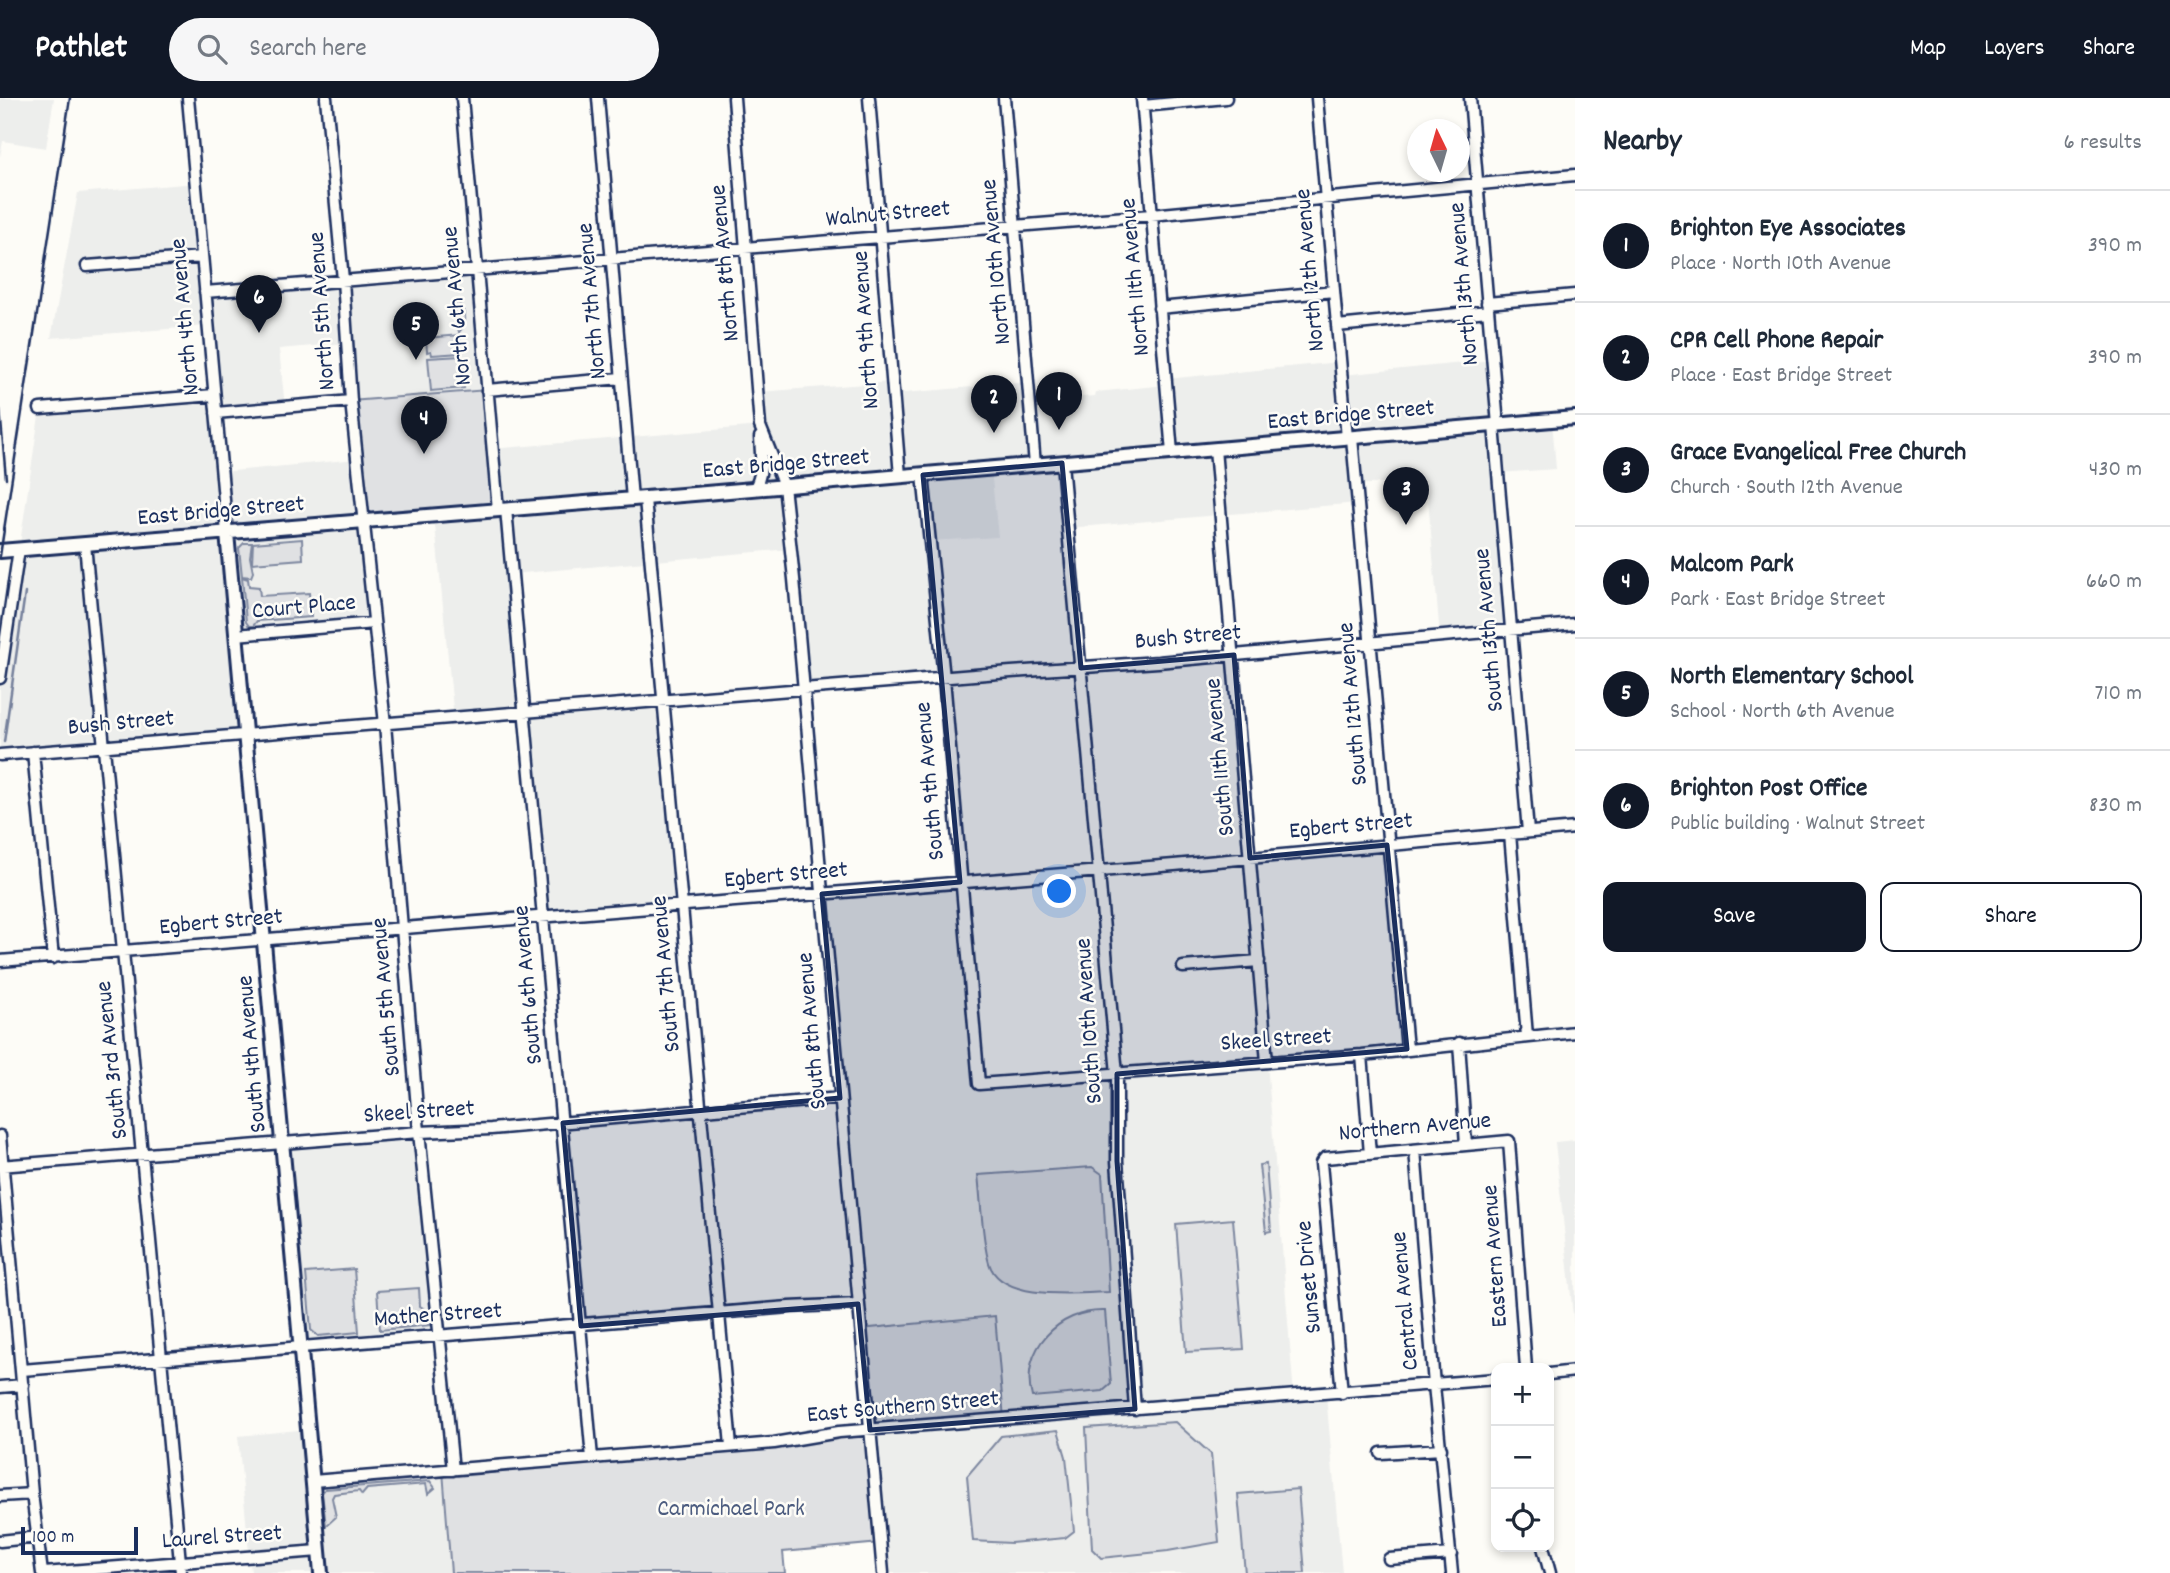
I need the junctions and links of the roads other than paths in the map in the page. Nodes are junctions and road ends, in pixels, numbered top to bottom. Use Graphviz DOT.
graph roads {
  1 [pos="188,98"];
  2 [pos="326,98"];
  3 [pos="462,98"];
  4 [pos="598,98"];
  5 [pos="734,98"];
  6 [pos="869,98"];
  7 [pos="1004,98"];
  8 [pos="1226,98"];
  9 [pos="1317,98"];
  10 [pos="1469,98"];
  11 [pos="1142,102"];
  12 [pos="1575,175"];
  13 [pos="1477,183"];
  14 [pos="1325,199"];
  15 [pos="1151,215"];
  16 [pos="1015,226"];
  17 [pos="881,237"];
  18 [pos="747,248"];
  19 [pos="202,257"];
  20 [pos="610,259"];
  21 [pos="87,266"];
  22 [pos="476,269"];
  23 [pos="343,280"];
  24 [pos="1334,291"];
  25 [pos="205,292"];
  26 [pos="1575,295"];
  27 [pos="1488,307"];
  28 [pos="1160,308"];
  29 [pos="1338,326"];
  30 [pos="621,378"];
  31 [pos="487,390"];
  32 [pos="214,395"];
  33 [pos="351,401"];
  34 [pos="40,409"];
  35 [pos="216,413"];
  36 [pos="1575,418"];
  37 [pos="1496,425"];
  38 [pos="760,426"];
  39 [pos="1350,438"];
  40 [pos="1215,449"];
  41 [pos="1172,453"];
  42 [pos="1062,463"];
  43 [pos="1035,465"];
  44 [pos="923,475"];
  45 [pos="900,476"];
  46 [pos="785,486"];
  47 [pos="754,489"];
  48 [pos="638,499"];
  49 [pos="502,509"];
  50 [pos="364,520"];
  51 [pos="227,533"];
  52 [pos="85,544"];
  53 [pos="19,549"];
  54 [pos="0,551"];
  55 [pos="374,623"];
  56 [pos="1575,624"];
  57 [pos="1511,630"];
  58 [pos="236,635"];
  59 [pos="1369,642"];
  60 [pos="1234,655"];
  61 [pos="1081,668"];
  62 [pos="0,678"];
  63 [pos="944,678"];
  64 [pos="804,689"];
  65 [pos="663,702"];
  66 [pos="524,713"];
  67 [pos="385,724"];
  68 [pos="246,734"];
  69 [pos="104,747"];
  70 [pos="33,752"];
  71 [pos="0,755"];
  72 [pos="1575,828"];
  73 [pos="1528,832"];
  74 [pos="1510,834"];
  75 [pos="1387,845"];
  76 [pos="1250,858"];
  77 [pos="1100,871"];
  78 [pos="960,882"];
  79 [pos="822,894"];
  80 [pos="682,906"];
  81 [pos="544,918"];
  82 [pos="402,928"];
  83 [pos="265,941"];
  84 [pos="124,952"];
  85 [pos="53,958"];
  86 [pos="0,961"];
  87 [pos="1259,961"];
  88 [pos="1183,967"];
  89 [pos="1575,1032"];
  90 [pos="1527,1036"];
  91 [pos="1459,1044"];
  92 [pos="1406,1049"];
  93 [pos="1362,1055"];
  94 [pos="1267,1062"];
  95 [pos="1117,1074"];
  96 [pos="979,1084"];
  97 [pos="840,1098"];
  98 [pos="700,1111"];
  99 [pos="563,1123"];
  100 [pos="419,1132"];
  101 [pos="0,1136"];
  102 [pos="1509,1141"];
  103 [pos="282,1144"];
  104 [pos="1466,1145"];
  105 [pos="1415,1150"];
  106 [pos="1370,1154"];
  107 [pos="144,1156"];
  108 [pos="1325,1158"];
  109 [pos="1,1166"];
  110 [pos="858,1304"];
  111 [pos="719,1314"];
  112 [pos="581,1326"];
  113 [pos="439,1336"];
  114 [pos="300,1348"];
  115 [pos="160,1360"];
  116 [pos="1526,1363"];
  117 [pos="22,1370"];
  118 [pos="1575,1371"];
  119 [pos="1554,1373"];
  120 [pos="1491,1379"];
  121 [pos="23,1385"];
  122 [pos="1434,1385"];
  123 [pos="0,1387"];
  124 [pos="1342,1393"];
  125 [pos="1135,1409"];
  126 [pos="870,1430"];
  127 [pos="730,1446"];
  128 [pos="1441,1448"];
  129 [pos="1381,1453"];
  130 [pos="592,1458"];
  131 [pos="453,1470"];
  132 [pos="313,1481"];
  133 [pos="32,1494"];
  134 [pos="0,1496"];
  135 [pos="38,1537"];
  136 [pos="0,1541"];
  137 [pos="319,1551"];
  138 [pos="1544,1552"];
  139 [pos="1451,1555"];
  140 [pos="1389,1559"];
  141 [pos="180,1568"];
  142 [pos="43,1573"];
  143 [pos="321,1573"];
  144 [pos="883,1573"];
  145 [pos="1452,1573"];
  146 [pos="1550,1573"];
  1 -- 19 [label="street, North 4th Avenue"];
  2 -- 23 [label="street, North 5th Avenue"];
  3 -- 22 [label="street, North 6th Avenue"];
  4 -- 20 [label="street, North 7th Avenue"];
  5 -- 18 [label="street, North 8th Avenue"];
  6 -- 17 [label="street, North 9th Avenue"];
  7 -- 16 [label="street, North 10th Avenue"];
  8 -- 11 [label="street"];
  9 -- 14 [label="street, North 12th Avenue"];
  10 -- 13 [label="street, North 13th Avenue"];
  11 -- 15 [label="street, North 11th Avenue"];
  12 -- 13 [label="street, Walnut Street"];
  13 -- 14 [label="street, Walnut Street"];
  13 -- 27 [label="street, North 13th Avenue"];
  14 -- 15 [label="street, Walnut Street"];
  14 -- 24 [label="street, North 12th Avenue"];
  15 -- 16 [label="street, Walnut Street"];
  15 -- 28 [label="street, North 11th Avenue"];
  16 -- 17 [label="street, Walnut Street"];
  16 -- 43 [label="street, North 10th Avenue"];
  17 -- 18 [label="street, Walnut Street"];
  17 -- 45 [label="street, North 9th Avenue"];
  18 -- 20 [label="street, Walnut Street"];
  18 -- 38 [label="street, North 8th Avenue"];
  19 -- 21 [label="street"];
  19 -- 25 [label="street, North 4th Avenue"];
  20 -- 22 [label="street, Walnut Street"];
  20 -- 30 [label="street, North 7th Avenue"];
  22 -- 23 [label="street, Walnut Street"];
  22 -- 31 [label="street, North 6th Avenue"];
  23 -- 25 [label="street, Walnut Street"];
  23 -- 33 [label="street, North 5th Avenue"];
  24 -- 28 [label="street"];
  24 -- 29 [label="street, North 12th Avenue"];
  25 -- 32 [label="street, North 4th Avenue"];
  26 -- 27 [label="street"];
  27 -- 29 [label="street"];
  27 -- 37 [label="street, North 13th Avenue"];
  28 -- 41 [label="street, North 11th Avenue"];
  29 -- 39 [label="street, North 12th Avenue"];
  30 -- 31 [label="street"];
  30 -- 48 [label="street, North 7th Avenue"];
  31 -- 49 [label="street, North 6th Avenue"];
  32 -- 34 [label="street"];
  32 -- 35 [label="street, North 4th Avenue"];
  33 -- 35 [label="street"];
  33 -- 50 [label="street, North 5th Avenue"];
  35 -- 51 [label="street, North 4th Avenue"];
  36 -- 37 [label="main road, East Bridge Street"];
  37 -- 39 [label="main road, East Bridge Street"];
  37 -- 57 [label="street, South 13th Avenue"];
  38 -- 46 [label="street, North 8th Avenue"];
  38 -- 47 [label="street, North 8th Avenue"];
  39 -- 40 [label="main road, East Bridge Street"];
  39 -- 59 [label="street, South 12th Avenue"];
  40 -- 41 [label="main road, East Bridge Street"];
  40 -- 60 [label="street, South 11th Avenue"];
  41 -- 42 [label="main road, East Bridge Street"];
  42 -- 43 [label="main road, East Bridge Street"];
  42 -- 61 [label="street, South 10th Avenue"];
  43 -- 44 [label="main road, East Bridge Street"];
  44 -- 45 [label="main road, East Bridge Street"];
  44 -- 63 [label="street, South 9th Avenue"];
  45 -- 46 [label="main road, East Bridge Street"];
  46 -- 47 [label="main road, East Bridge Street"];
  46 -- 64 [label="street, South 8th Avenue"];
  47 -- 48 [label="main road, East Bridge Street"];
  48 -- 49 [label="main road, East Bridge Street"];
  48 -- 65 [label="street, South 7th Avenue"];
  49 -- 50 [label="main road, East Bridge Street"];
  49 -- 66 [label="street, South 6th Avenue"];
  50 -- 51 [label="main road, East Bridge Street"];
  50 -- 55 [label="street, South 5th Avenue"];
  51 -- 52 [label="main road, East Bridge Street"];
  51 -- 58 [label="main road, South 4th Avenue"];
  52 -- 53 [label="main road, East Bridge Street"];
  52 -- 69 [label="street, South 3rd Avenue"];
  53 -- 54 [label="main road, East Bridge Street"];
  53 -- 62 [label="street"];
  55 -- 58 [label="street, Court Place"];
  55 -- 67 [label="street, South 5th Avenue"];
  56 -- 57 [label="street, Bush Street"];
  57 -- 59 [label="street, Bush Street"];
  57 -- 73 [label="street, South 13th Avenue"];
  58 -- 68 [label="main road, South 4th Avenue"];
  59 -- 60 [label="street, Bush Street"];
  59 -- 75 [label="street, South 12th Avenue"];
  60 -- 61 [label="street, Bush Street"];
  60 -- 76 [label="street, South 11th Avenue"];
  61 -- 63 [label="street, Bush Street"];
  61 -- 77 [label="street, South 10th Avenue"];
  63 -- 64 [label="street, Bush Street"];
  63 -- 78 [label="street, South 9th Avenue"];
  64 -- 65 [label="street, Bush Street"];
  64 -- 79 [label="street, South 8th Avenue"];
  65 -- 66 [label="street, Bush Street"];
  65 -- 80 [label="street, South 7th Avenue"];
  66 -- 67 [label="street, Bush Street"];
  66 -- 81 [label="street, South 6th Avenue"];
  67 -- 68 [label="street, Bush Street"];
  67 -- 82 [label="street, South 5th Avenue"];
  68 -- 69 [label="street, Bush Street"];
  68 -- 83 [label="main road, South 4th Avenue"];
  69 -- 70 [label="street, Bush Street"];
  69 -- 84 [label="street, South 3rd Avenue"];
  70 -- 71 [label="street, Bush Street"];
  70 -- 85 [label="street"];
  72 -- 73 [label="street, Egbert Street"];
  73 -- 74 [label="street, Egbert Street"];
  74 -- 75 [label="street, Egbert Street"];
  74 -- 90 [label="street"];
  75 -- 76 [label="street, Egbert Street"];
  75 -- 92 [label="street, South 12th Avenue"];
  76 -- 77 [label="street, Egbert Street"];
  76 -- 87 [label="street, South 11th Avenue"];
  77 -- 78 [label="street, Egbert Street"];
  77 -- 95 [label="street, South 10th Avenue"];
  78 -- 79 [label="street, Egbert Street"];
  78 -- 96 [label="street, South 9th Avenue"];
  79 -- 80 [label="street, Egbert Street"];
  79 -- 97 [label="street, South 8th Avenue"];
  80 -- 81 [label="street, Egbert Street"];
  80 -- 98 [label="street, South 7th Avenue"];
  81 -- 82 [label="street, Egbert Street"];
  81 -- 99 [label="street, South 6th Avenue"];
  82 -- 83 [label="street, Egbert Street"];
  82 -- 100 [label="street, South 5th Avenue"];
  83 -- 84 [label="street, Egbert Street"];
  83 -- 103 [label="main road, South 4th Avenue"];
  84 -- 85 [label="street, Egbert Street"];
  84 -- 107 [label="street, South 3rd Avenue"];
  85 -- 86 [label="street, Egbert Street"];
  87 -- 88 [label="street"];
  87 -- 94 [label="street, South 11th Avenue"];
  89 -- 90 [label="street, Skeel Street"];
  90 -- 91 [label="street, Skeel Street"];
  91 -- 92 [label="street, Skeel Street"];
  91 -- 104 [label="street"];
  92 -- 93 [label="street, Skeel Street"];
  93 -- 94 [label="street, Skeel Street"];
  93 -- 106 [label="street"];
  94 -- 95 [label="street, Skeel Street"];
  95 -- 96 [label="street, Skeel Street"];
  95 -- 125 [label="street, South 10th Avenue"];
  97 -- 98 [label="street, Skeel Street"];
  97 -- 110 [label="street, South 8th Avenue"];
  98 -- 99 [label="street, Skeel Street"];
  98 -- 111 [label="street, South 7th Avenue"];
  99 -- 100 [label="street, Skeel Street"];
  99 -- 112 [label="street, South 6th Avenue"];
  100 -- 103 [label="street, Skeel Street"];
  100 -- 113 [label="street, South 5th Avenue"];
  101 -- 109 [label="street"];
  102 -- 104 [label="street, Northern Avenue"];
  102 -- 116 [label="street, Eastern Avenue"];
  103 -- 107 [label="street, Skeel Street"];
  103 -- 114 [label="main road, South 4th Avenue"];
  104 -- 105 [label="street, Northern Avenue"];
  105 -- 106 [label="street, Northern Avenue"];
  105 -- 122 [label="street, Central Avenue"];
  106 -- 108 [label="street, Northern Avenue"];
  107 -- 109 [label="street, Skeel Street"];
  107 -- 115 [label="street, South 3rd Avenue"];
  108 -- 124 [label="street, Sunset Drive"];
  109 -- 117 [label="street"];
  110 -- 111 [label="street, Mather Street"];
  110 -- 126 [label="street, South 8th Avenue"];
  111 -- 112 [label="street, Mather Street"];
  111 -- 127 [label="street, South 7th Avenue"];
  112 -- 113 [label="street, Mather Street"];
  112 -- 130 [label="street, South 6th Avenue"];
  113 -- 114 [label="street, Mather Street"];
  113 -- 131 [label="street, South 5th Avenue"];
  114 -- 115 [label="street, Mather Street"];
  114 -- 132 [label="main road, South 4th Avenue"];
  115 -- 117 [label="street, Mather Street"];
  115 -- 141 [label="street, South 3rd Avenue"];
  117 -- 121 [label="street"];
  118 -- 119 [label="street"];
  120 -- 122 [label="street, East Southern Street"];
  121 -- 123 [label="street"];
  121 -- 133 [label="street"];
  122 -- 124 [label="street, East Southern Street"];
  122 -- 128 [label="street, Central Avenue"];
  124 -- 125 [label="street, East Southern Street"];
  125 -- 126 [label="street, East Southern Street"];
  126 -- 127 [label="street, East Southern Street"];
  126 -- 144 [label="street, South 8th Avenue"];
  127 -- 130 [label="street, East Southern Street"];
  128 -- 129 [label="street"];
  128 -- 139 [label="street, Central Avenue"];
  130 -- 131 [label="street, East Southern Street"];
  131 -- 132 [label="street, East Southern Street"];
  132 -- 137 [label="main road, South 4th Avenue"];
  133 -- 134 [label="street"];
  133 -- 135 [label="street"];
  135 -- 136 [label="street"];
  135 -- 142 [label="street"];
  137 -- 141 [label="street, Laurel Street"];
  137 -- 143 [label="main road, South 4th Avenue"];
  138 -- 146 [label="street"];
  139 -- 140 [label="street"];
  139 -- 145 [label="street, Central Avenue"];
  141 -- 142 [label="street, Laurel Street"];
}
